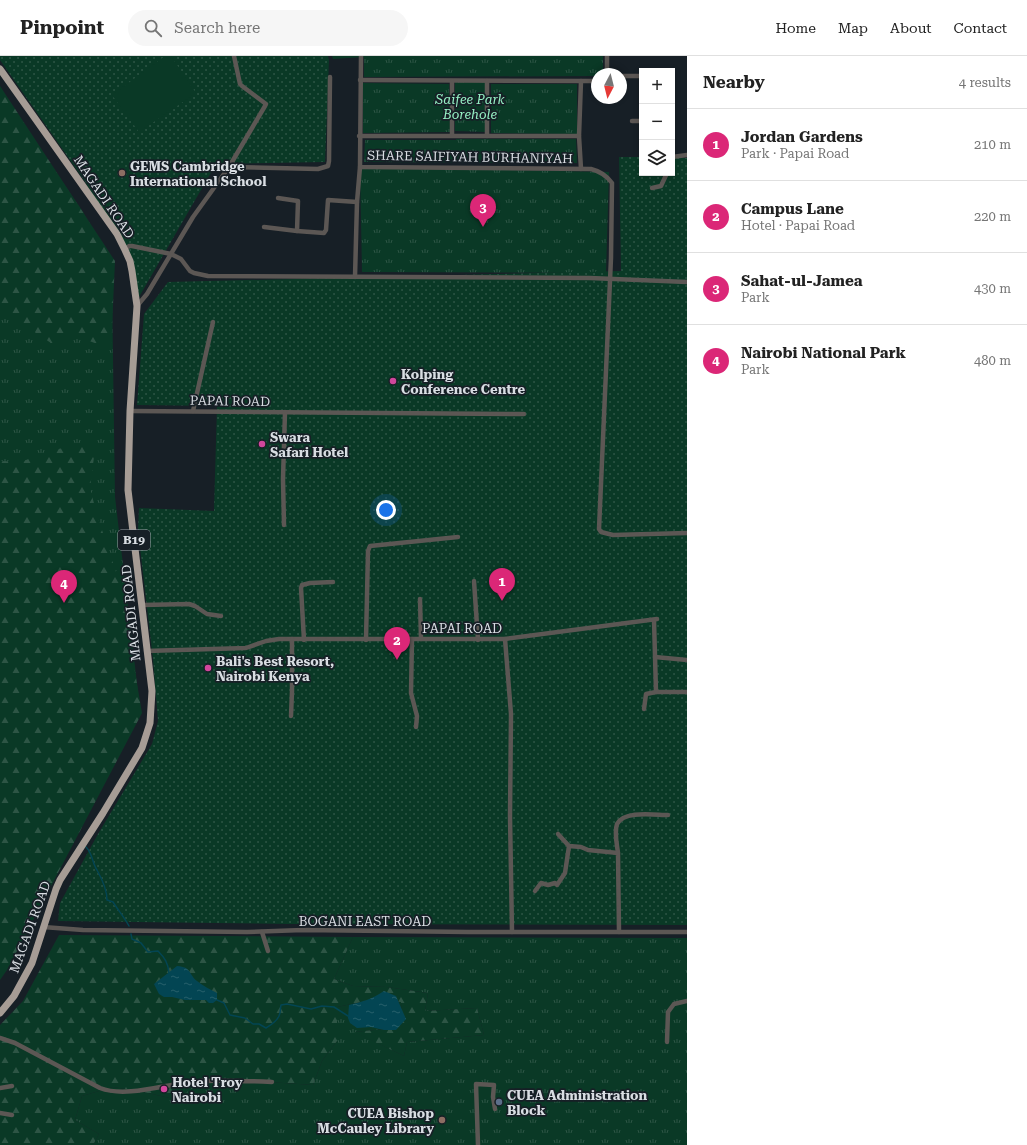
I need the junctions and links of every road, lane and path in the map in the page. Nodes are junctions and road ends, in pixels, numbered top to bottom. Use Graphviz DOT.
graph roads {
  1 [pos="234,56"];
  2 [pos="361,56"];
  3 [pos="607,56"];
  4 [pos="607,68"];
  5 [pos="0,69"];
  6 [pos="627,76"];
  7 [pos="639,76"];
  8 [pos="330,77"];
  9 [pos="360,80"];
  10 [pos="452,81"];
  11 [pos="487,81"];
  12 [pos="581,81"];
  13 [pos="591,81"];
  14 [pos="632,120"];
  15 [pos="639,121"];
  16 [pos="452,135"];
  17 [pos="359,136"];
  18 [pos="487,136"];
  19 [pos="580,136"];
  20 [pos="687,155"];
  21 [pos="675,157"];
  22 [pos="229,167"];
  23 [pos="360,167"];
  24 [pos="581,169"];
  25 [pos="665,176"];
  26 [pos="652,188"];
  27 [pos="278,198"];
  28 [pos="357,202"];
  29 [pos="264,228"];
  30 [pos="297,231"];
  31 [pos="125,250"];
  32 [pos="171,254"];
  33 [pos="355,277"];
  34 [pos="610,278"];
  35 [pos="687,282"];
  36 [pos="137,306"];
  37 [pos="213,322"];
  38 [pos="130,411"];
  39 [pos="193,411"];
  40 [pos="285,412"];
  41 [pos="524,414"];
  42 [pos="284,525"];
  43 [pos="687,534"];
  44 [pos="458,537"];
  45 [pos="474,581"];
  46 [pos="333,582"];
  47 [pos="420,599"];
  48 [pos="142,605"];
  49 [pos="221,616"];
  50 [pos="292,639"];
  51 [pos="412,639"];
  52 [pos="421,639"];
  53 [pos="505,639"];
  54 [pos="304,640"];
  55 [pos="366,640"];
  56 [pos="478,640"];
  57 [pos="146,650"];
  58 [pos="655,657"];
  59 [pos="687,660"];
  60 [pos="656,692"];
  61 [pos="687,692"];
  62 [pos="644,709"];
  63 [pos="291,716"];
  64 [pos="416,727"];
  65 [pos="668,815"];
  66 [pos="558,834"];
  67 [pos="569,846"];
  68 [pos="618,853"];
  69 [pos="535,891"];
  70 [pos="43,927"];
  71 [pos="262,932"];
  72 [pos="512,932"];
  73 [pos="619,932"];
  74 [pos="687,932"];
  75 [pos="268,951"];
  76 [pos="687,1001"];
  77 [pos="0,1013"];
  78 [pos="0,1038"];
  79 [pos="667,1042"];
  80 [pos="272,1082"];
  81 [pos="12,1086"];
  82 [pos="0,1088"];
  83 [pos="495,1109"];
  84 [pos="0,1113"];
  85 [pos="12,1115"];
  86 [pos="478,1145"];
  1 -- 22 [label="street"];
  2 -- 9 [label="street, SHARE SAIFIYAH BURHANIYAH"];
  3 -- 4 [label="street"];
  5 -- 31 [label="highway, MAGADI ROAD / B19"];
  6 -- 7 [label="street"];
  8 -- 22 [label="street"];
  9 -- 10 [label="street"];
  9 -- 17 [label="street, SHARE SAIFIYAH BURHANIYAH"];
  10 -- 11 [label="street"];
  10 -- 16 [label="street"];
  11 -- 12 [label="street"];
  11 -- 18 [label="street"];
  12 -- 13 [label="street"];
  12 -- 19 [label="street"];
  14 -- 15 [label="street"];
  16 -- 17 [label="street"];
  16 -- 18 [label="street"];
  17 -- 23 [label="street, SHARE SAIFIYAH BURHANIYAH"];
  18 -- 19 [label="street"];
  19 -- 24 [label="street"];
  20 -- 21 [label="street"];
  22 -- 32 [label="street"];
  23 -- 24 [label="street, SHARE SAIFIYAH BURHANIYAH"];
  23 -- 28 [label="street, SHARE SAIFIYAH BURHANIYAH"];
  24 -- 34 [label="street, SHARE SAIFIYAH BURHANIYAH"];
  25 -- 26 [label="street"];
  27 -- 30 [label="street"];
  28 -- 30 [label="street"];
  28 -- 33 [label="street, SHARE SAIFIYAH BURHANIYAH"];
  29 -- 30 [label="street"];
  31 -- 32 [label="street"];
  31 -- 36 [label="highway, MAGADI ROAD / B19"];
  32 -- 33 [label="street"];
  32 -- 36 [label="street"];
  33 -- 34 [label="street"];
  34 -- 35 [label="street"];
  34 -- 43 [label="street"];
  36 -- 38 [label="highway, MAGADI ROAD / B19"];
  37 -- 39 [label="street"];
  38 -- 39 [label="street, PAPAI ROAD"];
  38 -- 48 [label="highway, MAGADI ROAD / B19"];
  39 -- 40 [label="street, PAPAI ROAD"];
  40 -- 41 [label="street, PAPAI ROAD"];
  40 -- 42 [label="street"];
  44 -- 55 [label="street"];
  45 -- 56 [label="street"];
  46 -- 54 [label="street"];
  47 -- 52 [label="street"];
  48 -- 49 [label="street"];
  48 -- 57 [label="highway, MAGADI ROAD / B19"];
  50 -- 54 [label="street, PAPAI ROAD"];
  50 -- 57 [label="street, PAPAI ROAD"];
  50 -- 63 [label="street"];
  51 -- 52 [label="street, PAPAI ROAD"];
  51 -- 55 [label="street, PAPAI ROAD"];
  51 -- 64 [label="street"];
  52 -- 56 [label="street, PAPAI ROAD"];
  53 -- 56 [label="street, PAPAI ROAD"];
  53 -- 58 [label="street, PAPAI ROAD"];
  53 -- 72 [label="street"];
  54 -- 55 [label="street, PAPAI ROAD"];
  57 -- 70 [label="highway, MAGADI ROAD / B19"];
  58 -- 59 [label="street"];
  58 -- 60 [label="street"];
  60 -- 61 [label="street"];
  60 -- 62 [label="street"];
  65 -- 68 [label="street"];
  66 -- 67 [label="street"];
  67 -- 68 [label="street"];
  67 -- 69 [label="street"];
  68 -- 73 [label="street"];
  70 -- 71 [label="street, BOGANI EAST ROAD"];
  70 -- 77 [label="highway, MAGADI ROAD / B19"];
  71 -- 72 [label="street, BOGANI EAST ROAD"];
  71 -- 75 [label="street"];
  72 -- 73 [label="street, BOGANI EAST ROAD"];
  73 -- 74 [label="street, BOGANI EAST ROAD"];
  76 -- 79 [label="street"];
  78 -- 80 [label="street"];
  81 -- 82 [label="street"];
  83 -- 86 [label="street"];
  84 -- 85 [label="street"];
}
